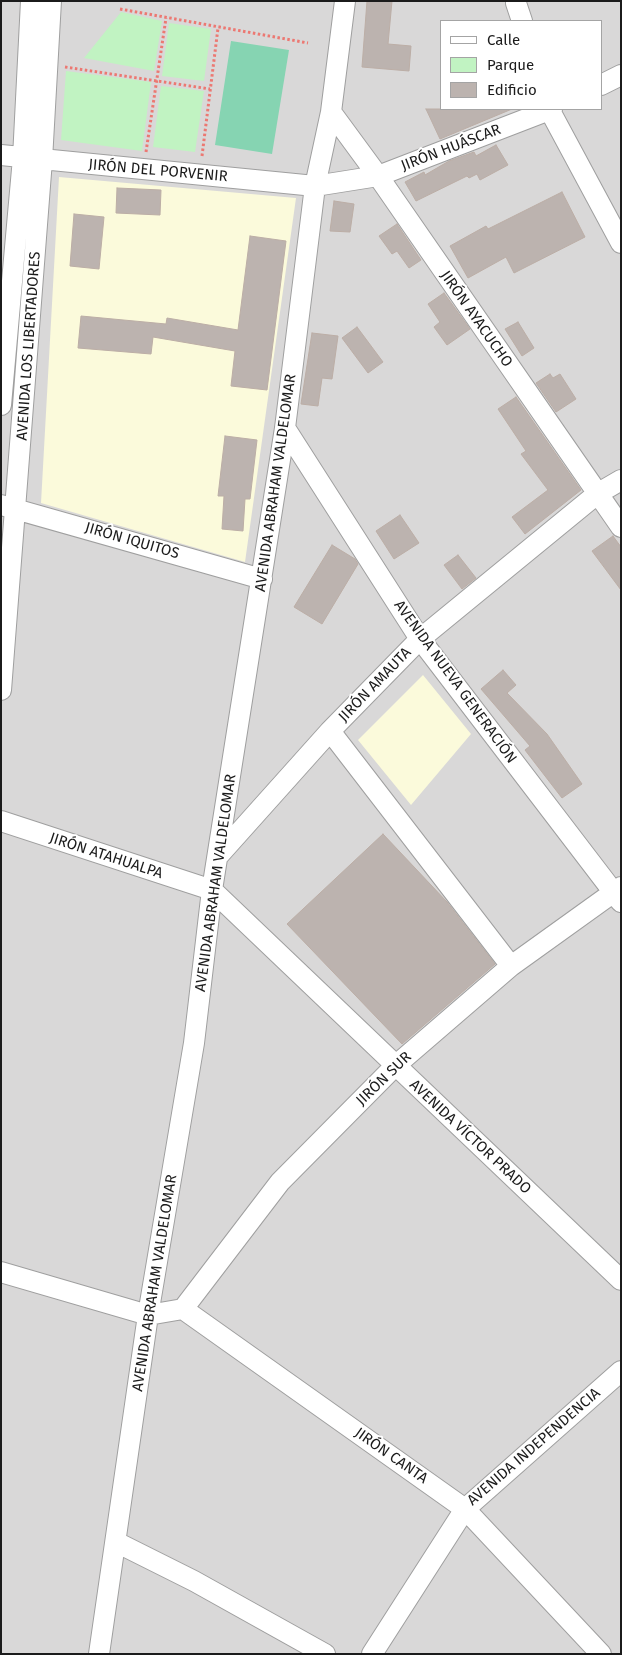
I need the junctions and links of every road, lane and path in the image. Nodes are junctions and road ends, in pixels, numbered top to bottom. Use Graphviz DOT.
graph roads {
  1 [pos="30,1"];
  2 [pos="51,1"];
  3 [pos="345,1"];
  4 [pos="120,9"];
  5 [pos="166,18"];
  6 [pos="218,28"];
  7 [pos="308,43"];
  8 [pos="47,64"];
  9 [pos="621,75"];
  10 [pos="156,81"];
  11 [pos="602,84"];
  12 [pos="210,89"];
  13 [pos="547,110"];
  14 [pos="551,110"];
  15 [pos="331,112"];
  16 [pos="15,158"];
  17 [pos="144,170"];
  18 [pos="200,174"];
  19 [pos="378,176"];
  20 [pos="314,186"];
  21 [pos="621,243"];
  22 [pos="1,405"];
  23 [pos="285,428"];
  24 [pos="621,480"];
  25 [pos="597,494"];
  26 [pos="9,507"];
  27 [pos="621,527"];
  28 [pos="262,579"];
  29 [pos="420,639"];
  30 [pos="1,690"];
  31 [pos="330,730"];
  32 [pos="1,821"];
  33 [pos="219,855"];
  34 [pos="212,890"];
  35 [pos="618,894"];
  36 [pos="511,966"];
  37 [pos="395,1066"];
  38 [pos="1,1272"];
  39 [pos="621,1280"];
  40 [pos="183,1309"];
  41 [pos="148,1316"];
  42 [pos="621,1371"];
  43 [pos="465,1509"];
  44 [pos="116,1542"];
  45 [pos="99,1654"];
  46 [pos="324,1654"];
  47 [pos="372,1654"];
  48 [pos="601,1654"];
  1 -- 16 [label="street, AVENIDA LOS LIBERTADORES"];
  2 -- 8 [label="street, AVENIDA LOS LIBERTADORES"];
  3 -- 15 [label="street, AVENIDA ABRAHAM VALDELOMAR"];
  4 -- 5 [label="path"];
  5 -- 6 [label="path"];
  5 -- 10 [label="path"];
  6 -- 7 [label="path"];
  6 -- 12 [label="path"];
  8 -- 10 [label="path"];
  8 -- 16 [label="street, AVENIDA LOS LIBERTADORES"];
  9 -- 11 [label="street"];
  10 -- 12 [label="path"];
  10 -- 17 [label="path"];
  12 -- 18 [label="path"];
  13 -- 19 [label="street, JIRÓN HUÁSCAR"];
  14 -- 21 [label="street"];
  15 -- 19 [label="street, JIRÓN AYACUCHO"];
  15 -- 20 [label="street, AVENIDA ABRAHAM VALDELOMAR"];
  16 -- 17 [label="street, JIRÓN DEL PORVENIR"];
  16 -- 22 [label="street, AVENIDA LOS LIBERTADORES"];
  16 -- 26 [label="street, AVENIDA LOS LIBERTADORES"];
  17 -- 18 [label="street, JIRÓN DEL PORVENIR"];
  18 -- 20 [label="street, JIRÓN DEL PORVENIR"];
  19 -- 20 [label="street, JIRÓN HUÁSCAR"];
  19 -- 25 [label="street, JIRÓN AYACUCHO"];
  20 -- 23 [label="street, AVENIDA ABRAHAM VALDELOMAR"];
  23 -- 28 [label="street, AVENIDA ABRAHAM VALDELOMAR"];
  23 -- 29 [label="street, AVENIDA NUEVA GENERACIÓN"];
  24 -- 25 [label="street, JIRÓN AMAUTA"];
  25 -- 27 [label="street, JIRÓN AYACUCHO"];
  25 -- 29 [label="street, JIRÓN AMAUTA"];
  26 -- 28 [label="street, JIRÓN IQUITOS"];
  26 -- 30 [label="street, AVENIDA LOS LIBERTADORES"];
  28 -- 33 [label="street, AVENIDA ABRAHAM VALDELOMAR"];
  29 -- 31 [label="street, JIRÓN AMAUTA"];
  29 -- 35 [label="street, AVENIDA NUEVA GENERACIÓN"];
  31 -- 33 [label="street, JIRÓN AMAUTA"];
  31 -- 36 [label="street"];
  32 -- 34 [label="street, JIRÓN ATAHUALPA"];
  33 -- 34 [label="street, AVENIDA ABRAHAM VALDELOMAR"];
  34 -- 37 [label="street, AVENIDA VÍCTOR PRADO"];
  34 -- 41 [label="street, AVENIDA ABRAHAM VALDELOMAR"];
  35 -- 36 [label="street, JIRÓN SUR"];
  36 -- 37 [label="street, JIRÓN SUR"];
  37 -- 39 [label="street, AVENIDA VÍCTOR PRADO"];
  37 -- 40 [label="street, JIRÓN SUR"];
  38 -- 41 [label="street"];
  40 -- 41 [label="street"];
  40 -- 43 [label="street, JIRÓN CANTA"];
  41 -- 44 [label="street, AVENIDA ABRAHAM VALDELOMAR"];
  42 -- 43 [label="street, AVENIDA INDEPENDENCIA"];
  43 -- 47 [label="street, AVENIDA INDEPENDENCIA"];
  43 -- 48 [label="street, JIRÓN CANTA"];
  44 -- 45 [label="street, AVENIDA ABRAHAM VALDELOMAR"];
  44 -- 46 [label="street"];
}
